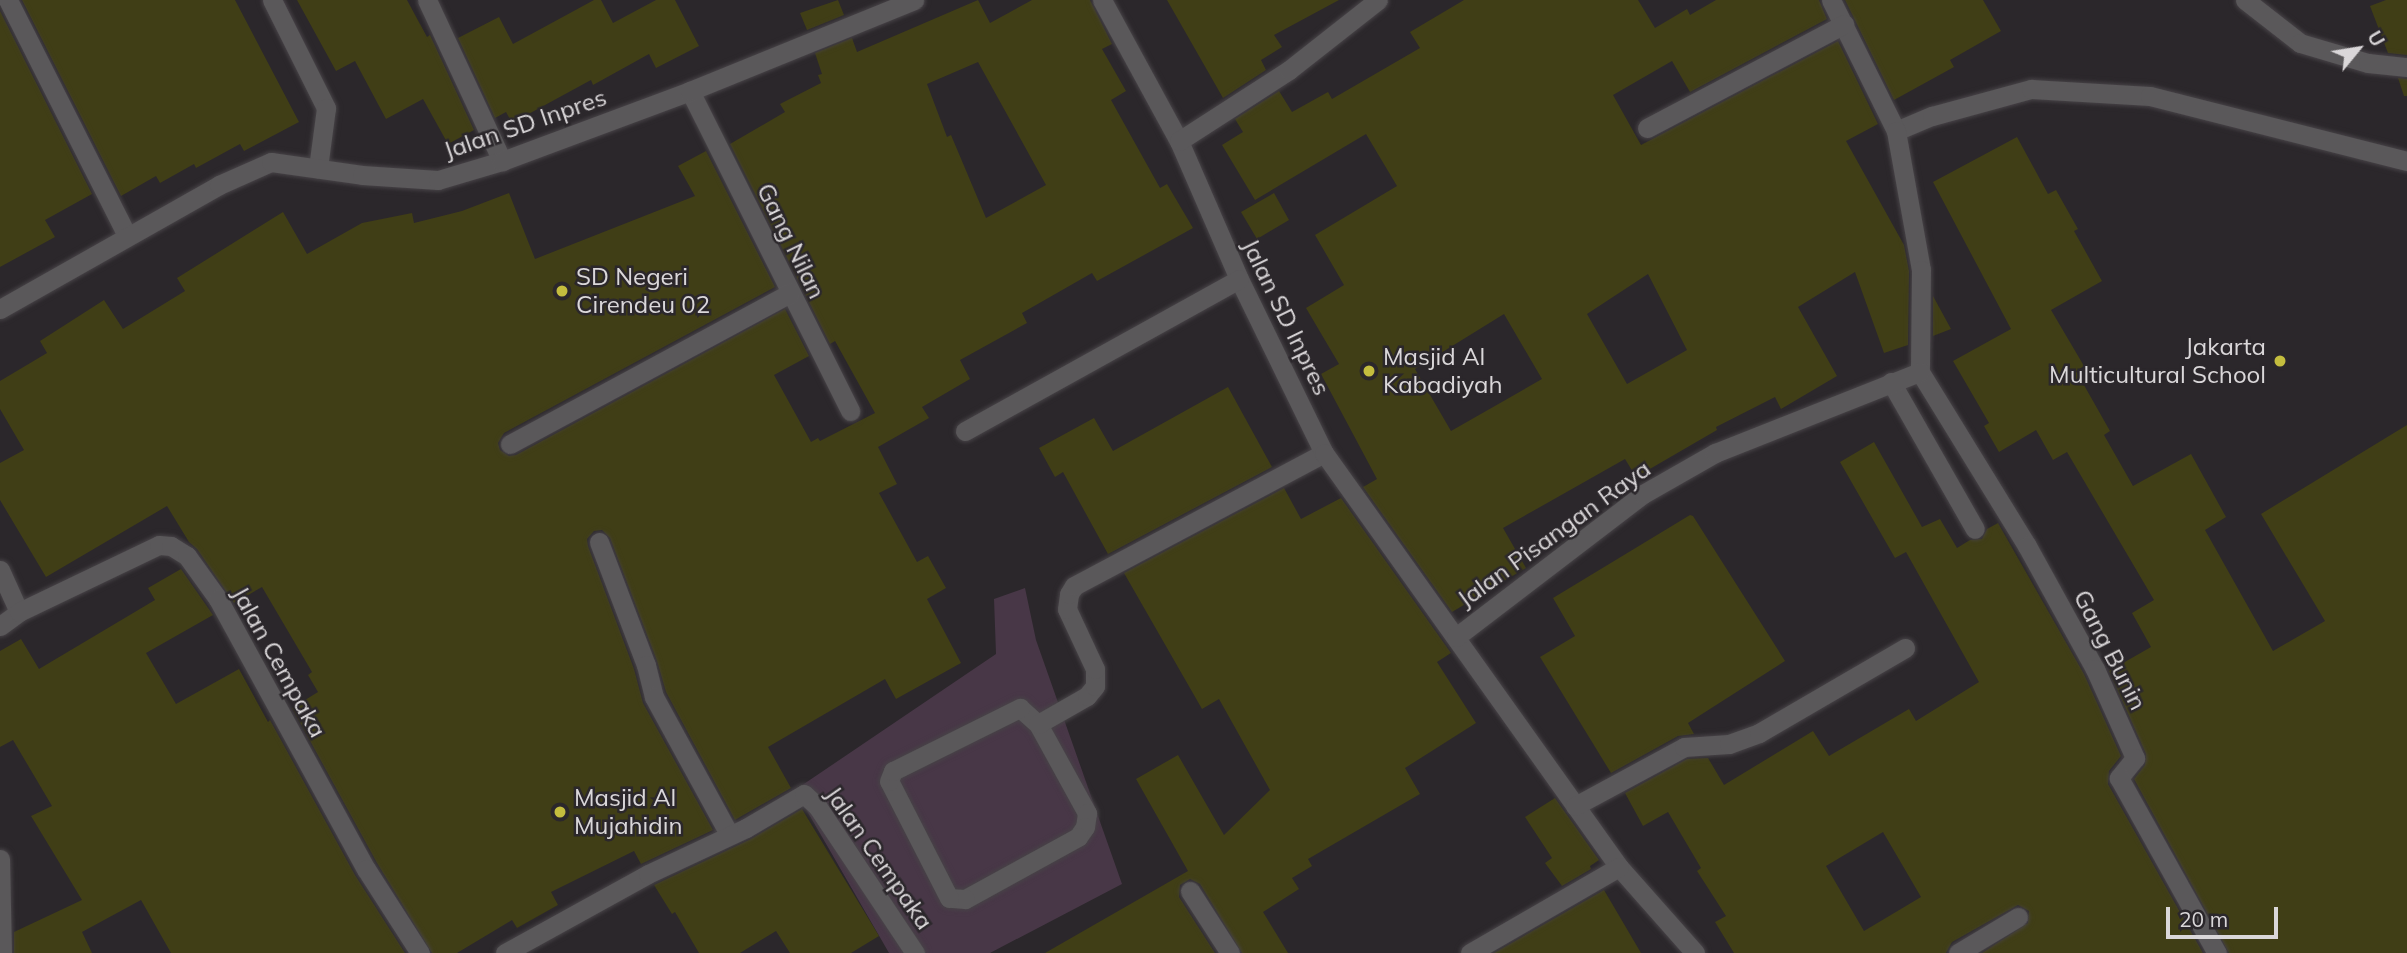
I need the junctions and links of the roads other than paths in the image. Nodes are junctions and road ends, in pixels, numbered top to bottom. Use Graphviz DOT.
graph roads {
  1 [pos="8,0"];
  2 [pos="272,0"];
  3 [pos="428,0"];
  4 [pos="914,0"];
  5 [pos="1102,0"];
  6 [pos="1378,0"];
  7 [pos="1832,0"];
  8 [pos="2245,0"];
  9 [pos="1844,24"];
  10 [pos="2407,67"];
  11 [pos="690,91"];
  12 [pos="1647,128"];
  13 [pos="1896,131"];
  14 [pos="1179,141"];
  15 [pos="502,161"];
  16 [pos="2405,163"];
  17 [pos="318,168"];
  18 [pos="127,236"];
  19 [pos="1238,279"];
  20 [pos="790,293"];
  21 [pos="0,309"];
  22 [pos="1920,372"];
  23 [pos="1891,382"];
  24 [pos="850,411"];
  25 [pos="965,431"];
  26 [pos="510,444"];
  27 [pos="1324,453"];
  28 [pos="1975,530"];
  29 [pos="599,542"];
  30 [pos="0,570"];
  31 [pos="19,612"];
  32 [pos="0,626"];
  33 [pos="1456,637"];
  34 [pos="1905,648"];
  35 [pos="1038,724"];
  36 [pos="1575,806"];
  37 [pos="729,834"];
  38 [pos="0,859"];
  39 [pos="1619,867"];
  40 [pos="1190,891"];
  41 [pos="2018,917"];
  42 [pos="2,953"];
  43 [pos="420,953"];
  44 [pos="505,953"];
  45 [pos="915,953"];
  46 [pos="1230,953"];
  47 [pos="1470,953"];
  48 [pos="1695,953"];
  49 [pos="1958,953"];
  50 [pos="2217,953"];
  1 -- 18 [label="street"];
  2 -- 17 [label="street"];
  3 -- 15 [label="street"];
  4 -- 11 [label="street, Jalan SD Inpres"];
  5 -- 14 [label="street, Jalan SD Inpres"];
  6 -- 14 [label="street"];
  7 -- 9 [label="street"];
  8 -- 10 [label="street"];
  9 -- 12 [label="street"];
  9 -- 13 [label="street"];
  11 -- 15 [label="street, Jalan SD Inpres"];
  11 -- 20 [label="street, Gang Nilan"];
  13 -- 16 [label="street"];
  13 -- 22 [label="street"];
  14 -- 19 [label="street, Jalan SD Inpres"];
  15 -- 17 [label="street, Jalan SD Inpres"];
  17 -- 18 [label="street, Jalan SD Inpres"];
  18 -- 21 [label="street, Jalan SD Inpres"];
  19 -- 25 [label="street"];
  19 -- 27 [label="street, Jalan SD Inpres"];
  20 -- 24 [label="street, Gang Nilan"];
  20 -- 26 [label="street"];
  22 -- 23 [label="street, Jalan Pisangan Raya"];
  22 -- 50 [label="street, Gang Bunin"];
  23 -- 28 [label="street"];
  23 -- 33 [label="street, Jalan Pisangan Raya"];
  27 -- 33 [label="street, Jalan SD Inpres"];
  27 -- 35 [label="street"];
  29 -- 37 [label="street"];
  30 -- 31 [label="street"];
  31 -- 32 [label="street, Jalan Cempaka"];
  31 -- 43 [label="street, Jalan Cempaka"];
  33 -- 36 [label="street, Jalan Pisangan Raya"];
  34 -- 36 [label="street"];
  35 -- 35 [label="street"];
  36 -- 39 [label="street, Jalan Pisangan Raya"];
  37 -- 44 [label="street, Jalan Cempaka"];
  37 -- 45 [label="street, Jalan Cempaka"];
  38 -- 42 [label="street"];
  39 -- 47 [label="street"];
  39 -- 48 [label="street, Jalan Pisangan Raya"];
  40 -- 46 [label="street"];
  41 -- 49 [label="street"];
}
